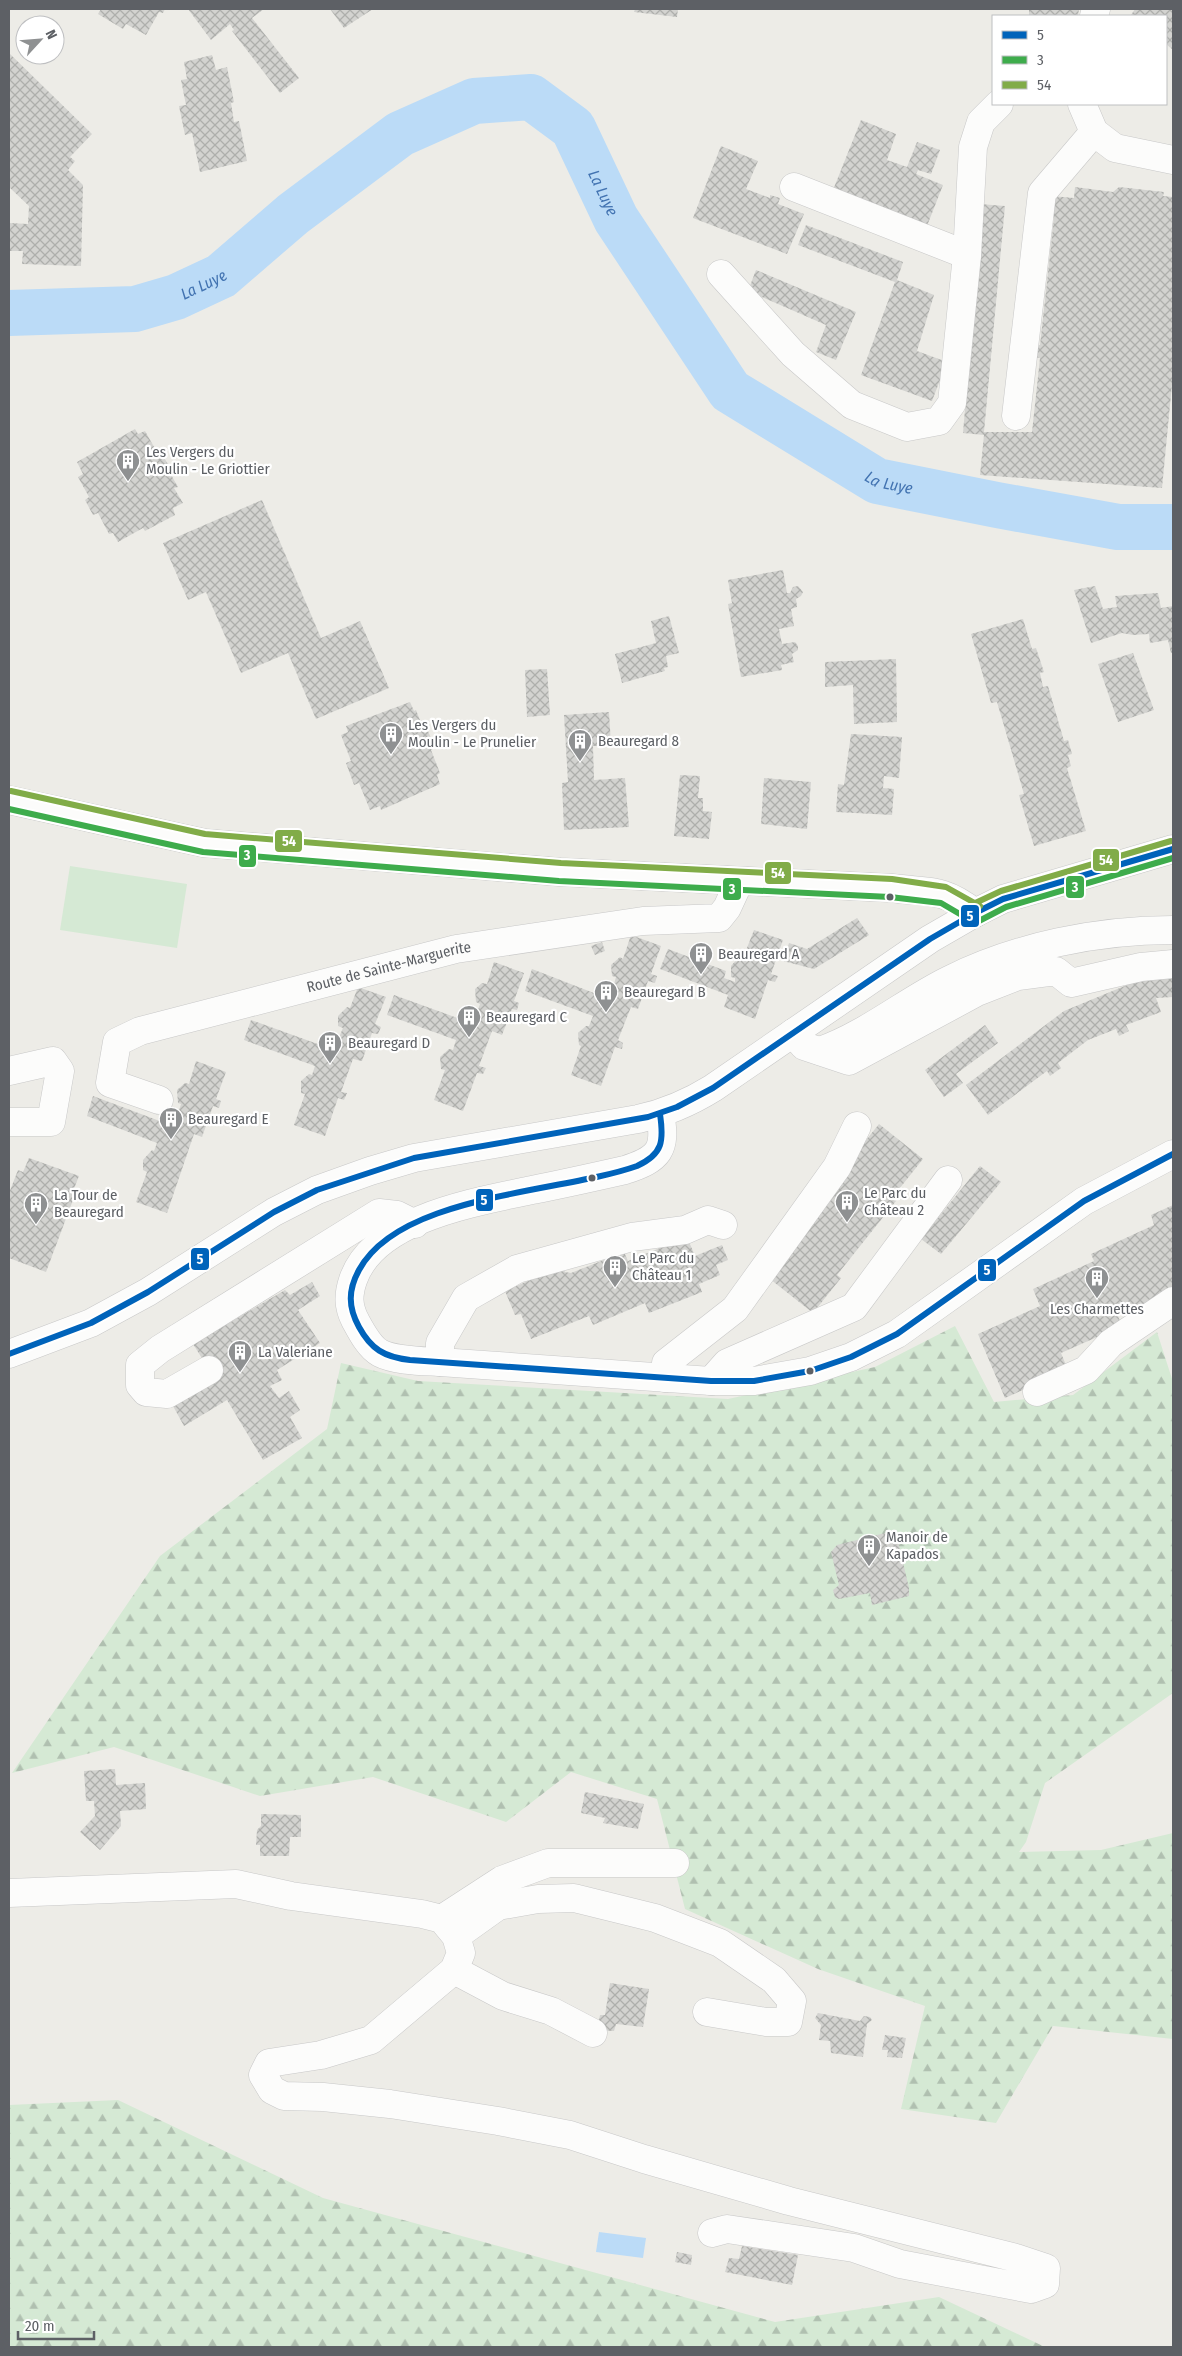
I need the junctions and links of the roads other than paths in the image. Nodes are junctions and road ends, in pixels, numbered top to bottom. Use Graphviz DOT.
graph roads {
  1 [pos="998,105"];
  2 [pos="1082,105"];
  3 [pos="1094,132"];
  4 [pos="1173,160"];
  5 [pos="794,187"];
  6 [pos="967,255"];
  7 [pos="721,274"];
  8 [pos="1016,416"];
  9 [pos="9,800"];
  10 [pos="1173,849"];
  11 [pos="739,882"];
  12 [pos="975,913"];
  13 [pos="1173,930"];
  14 [pos="1173,964"];
  15 [pos="793,1033"];
  16 [pos="820,1051"];
  17 [pos="9,1071"];
  18 [pos="159,1100"];
  19 [pos="660,1114"];
  20 [pos="9,1122"];
  21 [pos="857,1126"];
  22 [pos="1173,1154"];
  23 [pos="948,1180"];
  24 [pos="414,1224"];
  25 [pos="723,1226"];
  26 [pos="1173,1301"];
  27 [pos="9,1354"];
  28 [pos="440,1362"];
  29 [pos="209,1370"];
  30 [pos="665,1378"];
  31 [pos="711,1381"];
  32 [pos="1038,1392"];
  33 [pos="675,1863"];
  34 [pos="10,1893"];
  35 [pos="449,1928"];
  36 [pos="454,1970"];
  37 [pos="707,2012"];
  38 [pos="593,2033"];
  39 [pos="712,2233"];
  1 -- 6 [label="street"];
  2 -- 3 [label="street"];
  3 -- 4 [label="street"];
  3 -- 8 [label="street"];
  5 -- 6 [label="street"];
  6 -- 7 [label="street"];
  9 -- 11 [label="street"];
  10 -- 12 [label="street"];
  11 -- 12 [label="street"];
  11 -- 18 [label="street, Route de Sainte-Marguerite"];
  12 -- 15 [label="street"];
  13 -- 16 [label="street"];
  14 -- 16 [label="street"];
  15 -- 16 [label="street"];
  15 -- 19 [label="street"];
  17 -- 20 [label="street"];
  19 -- 24 [label="street"];
  19 -- 27 [label="street"];
  21 -- 30 [label="street"];
  22 -- 31 [label="street"];
  23 -- 31 [label="street"];
  24 -- 28 [label="street"];
  24 -- 29 [label="street"];
  25 -- 28 [label="street"];
  26 -- 32 [label="street"];
  28 -- 30 [label="street"];
  30 -- 31 [label="street"];
  33 -- 35 [label="street"];
  34 -- 35 [label="street"];
  35 -- 36 [label="street"];
  35 -- 37 [label="street"];
  36 -- 38 [label="street"];
  36 -- 39 [label="street"];
}
